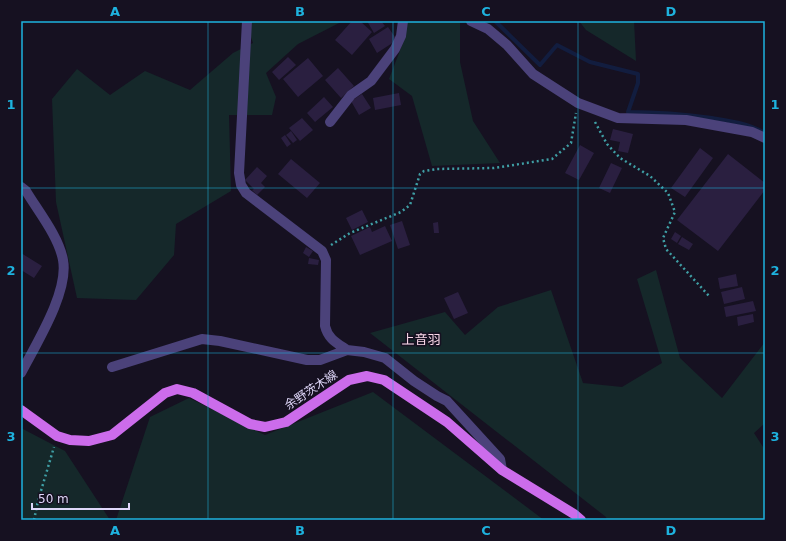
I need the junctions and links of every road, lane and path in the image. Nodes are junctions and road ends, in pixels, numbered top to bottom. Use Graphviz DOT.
graph roads {
  1 [pos="247,21"];
  2 [pos="403,21"];
  3 [pos="471,21"];
  4 [pos="578,103"];
  5 [pos="588,107"];
  6 [pos="330,122"];
  7 [pos="765,138"];
  8 [pos="21,187"];
  9 [pos="322,251"];
  10 [pos="710,296"];
  11 [pos="347,350"];
  12 [pos="112,367"];
  13 [pos="21,373"];
  14 [pos="21,410"];
  15 [pos="56,436"];
  16 [pos="502,470"];
  17 [pos="34,520"];
  18 [pos="581,520"];
  1 -- 9 [label="street"];
  2 -- 6 [label="street"];
  3 -- 4 [label="street"];
  4 -- 5 [label="street"];
  4 -- 9 [label="path"];
  5 -- 7 [label="street"];
  5 -- 10 [label="path"];
  8 -- 13 [label="street"];
  9 -- 11 [label="street"];
  11 -- 12 [label="street"];
  11 -- 16 [label="street"];
  14 -- 15 [label="main road, 余野茨木線"];
  15 -- 16 [label="main road, 余野茨木線"];
  15 -- 17 [label="path"];
  16 -- 18 [label="main road, 余野茨木線"];
}
